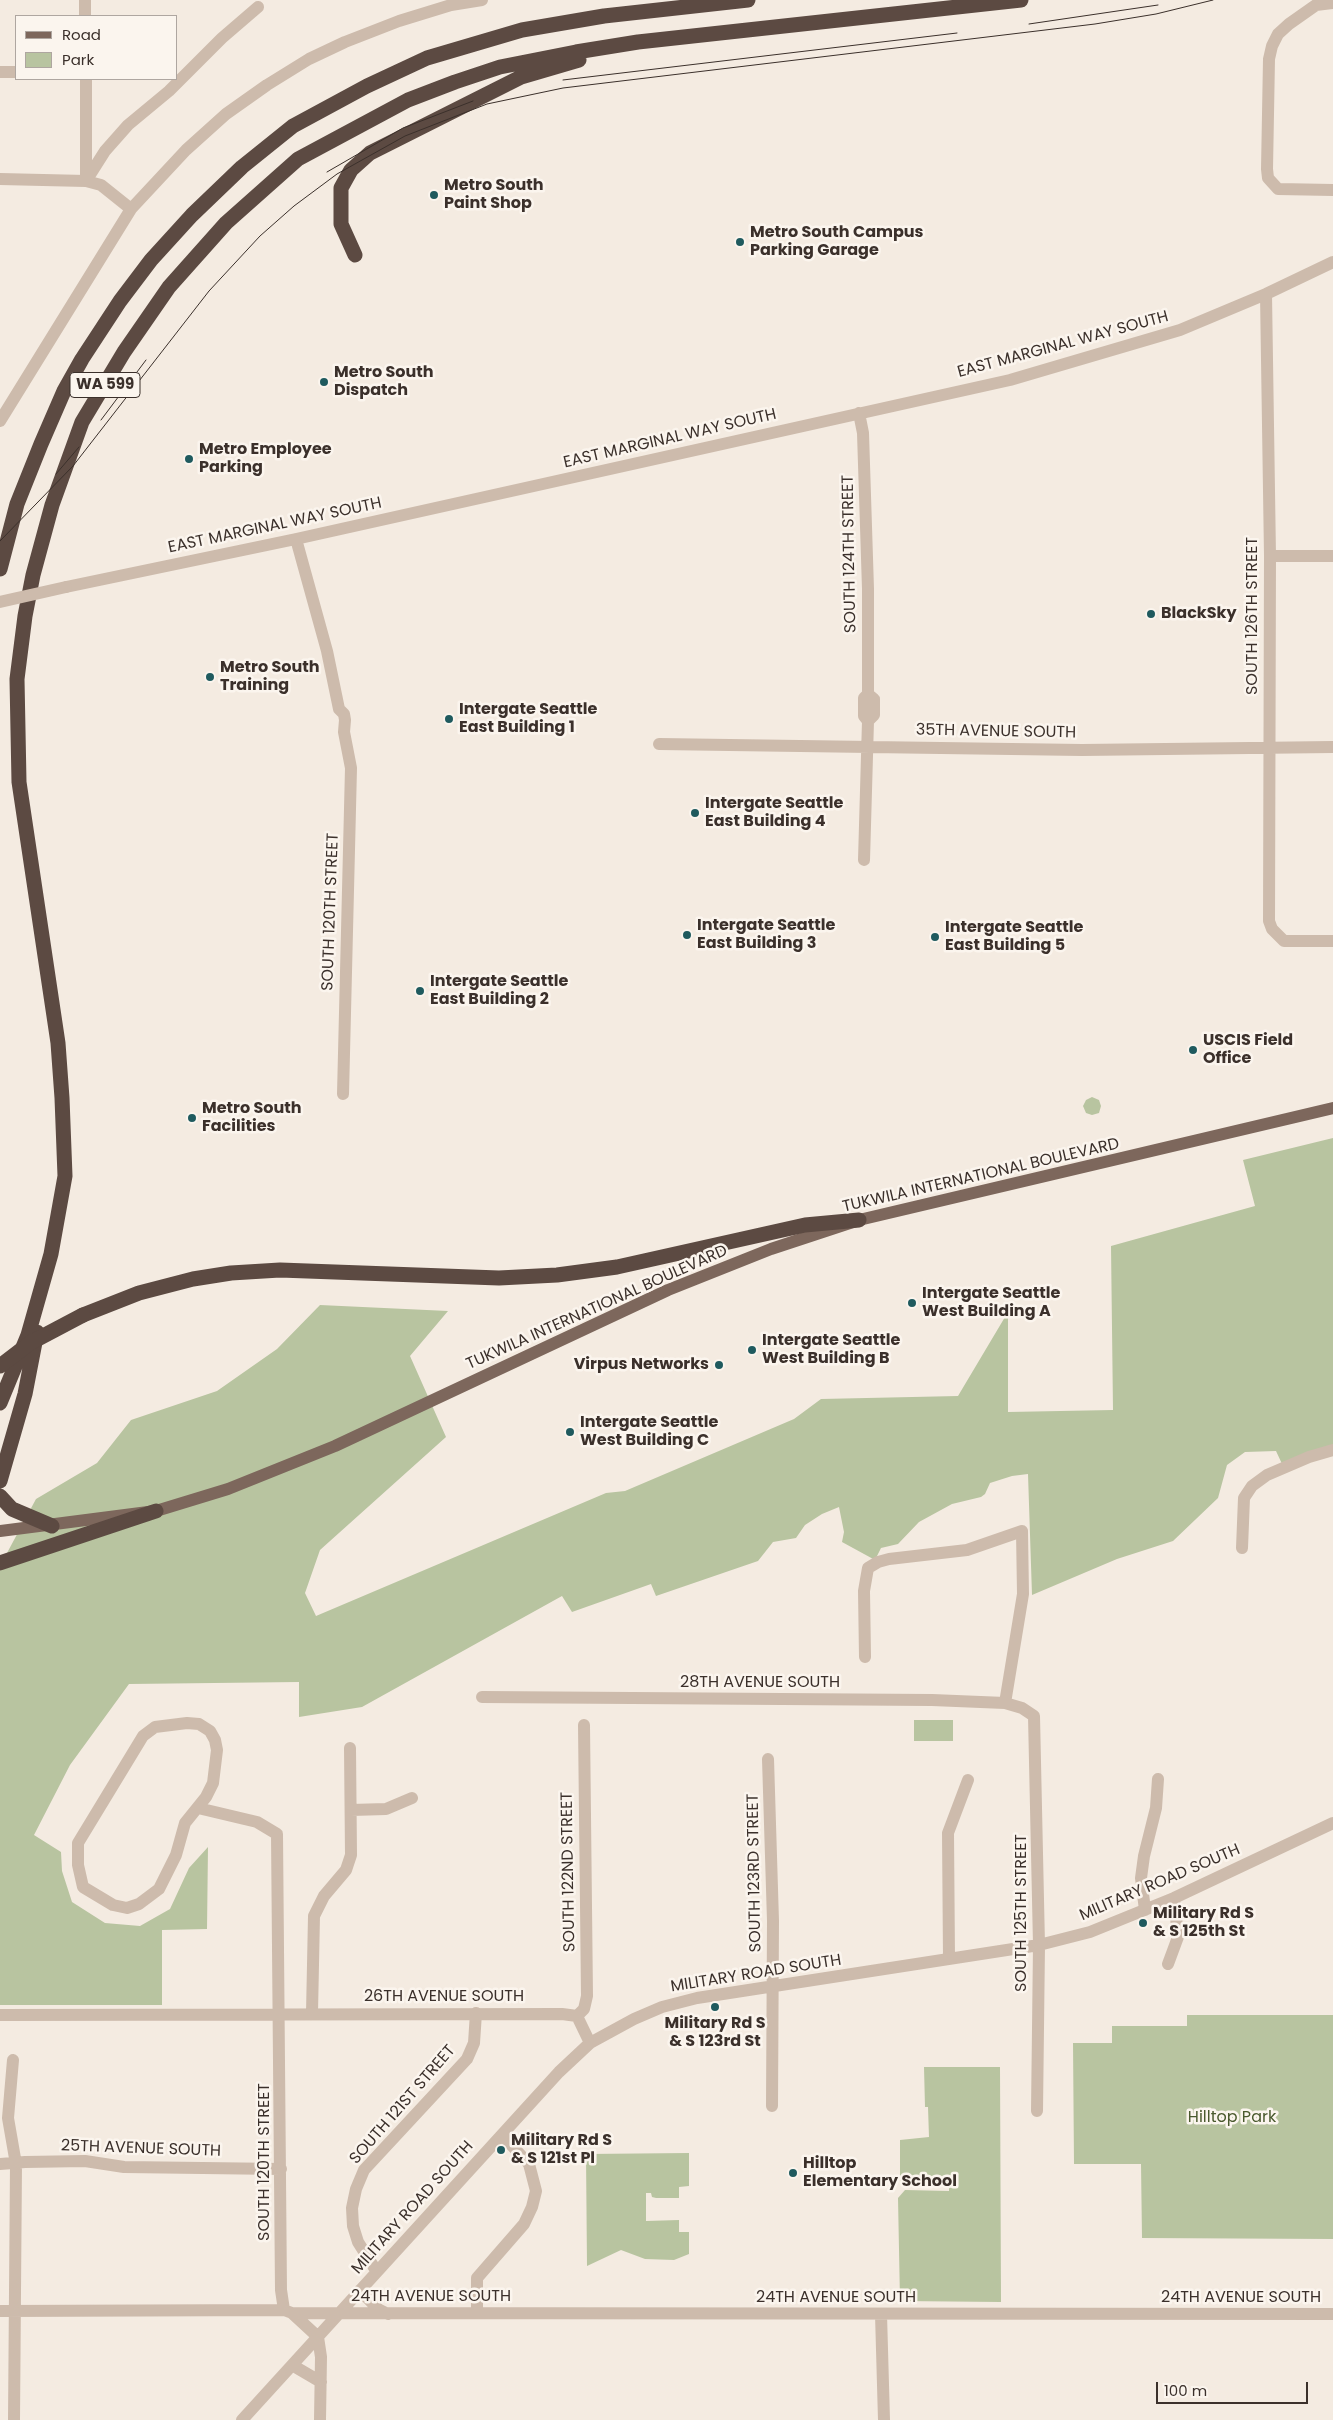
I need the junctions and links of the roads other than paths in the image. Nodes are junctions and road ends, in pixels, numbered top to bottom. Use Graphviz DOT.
graph roads {
  1 [pos="85,0"];
  2 [pos="482,0"];
  3 [pos="748,0"];
  4 [pos="1021,0"];
  5 [pos="1333,2"];
  6 [pos="258,7"];
  7 [pos="86,15"];
  8 [pos="638,42"];
  9 [pos="0,72"];
  10 [pos="15,72"];
  11 [pos="86,80"];
  12 [pos="0,180"];
  13 [pos="86,180"];
  14 [pos="1333,190"];
  15 [pos="131,209"];
  16 [pos="355,255"];
  17 [pos="1333,262"];
  18 [pos="1266,294"];
  19 [pos="859,413"];
  20 [pos="0,421"];
  21 [pos="296,539"];
  22 [pos="1270,556"];
  23 [pos="1333,556"];
  24 [pos="0,569"];
  25 [pos="0,602"];
  26 [pos="659,744"];
  27 [pos="867,746"];
  28 [pos="1269,747"];
  29 [pos="1333,747"];
  30 [pos="864,860"];
  31 [pos="1333,941"];
  32 [pos="342,1094"];
  33 [pos="1333,1108"];
  34 [pos="858,1220"];
  35 [pos="51,1254"];
  36 [pos="0,1366"];
  37 [pos="0,1403"];
  38 [pos="1333,1450"];
  39 [pos="0,1481"];
  40 [pos="0,1496"];
  41 [pos="156,1511"];
  42 [pos="52,1526"];
  43 [pos="0,1531"];
  44 [pos="1242,1548"];
  45 [pos="0,1563"];
  46 [pos="865,1657"];
  47 [pos="482,1697"];
  48 [pos="1005,1703"];
  49 [pos="1034,1716"];
  50 [pos="584,1725"];
  51 [pos="350,1748"];
  52 [pos="768,1759"];
  53 [pos="1158,1779"];
  54 [pos="968,1780"];
  55 [pos="412,1798"];
  56 [pos="198,1808"];
  57 [pos="351,1810"];
  58 [pos="1333,1824"];
  59 [pos="1174,1898"];
  60 [pos="1144,1910"];
  61 [pos="1040,1945"];
  62 [pos="949,1959"];
  63 [pos="1168,1964"];
  64 [pos="771,1988"];
  65 [pos="280,2013"];
  66 [pos="312,2013"];
  67 [pos="476,2013"];
  68 [pos="0,2015"];
  69 [pos="577,2016"];
  70 [pos="590,2043"];
  71 [pos="13,2060"];
  72 [pos="772,2106"];
  73 [pos="1037,2111"];
  74 [pos="502,2135"];
  75 [pos="0,2164"];
  76 [pos="16,2164"];
  77 [pos="281,2169"];
  78 [pos="377,2272"];
  79 [pos="360,2290"];
  80 [pos="0,2311"];
  81 [pos="16,2311"];
  82 [pos="288,2312"];
  83 [pos="339,2313"];
  84 [pos="477,2313"];
  85 [pos="388,2314"];
  86 [pos="881,2314"];
  87 [pos="1333,2314"];
  88 [pos="318,2337"];
  89 [pos="292,2365"];
  90 [pos="321,2382"];
  91 [pos="14,2420"];
  92 [pos="242,2420"];
  93 [pos="320,2420"];
  94 [pos="884,2420"];
  1 -- 7 [label="street"];
  2 -- 15 [label="street"];
  3 -- 24 [label="highway, WA 599"];
  4 -- 8 [label="highway, WA 599"];
  5 -- 14 [label="street"];
  6 -- 13 [label="street"];
  8 -- 16 [label="highway"];
  8 -- 35 [label="highway, WA 599"];
  9 -- 10 [label="street"];
  11 -- 13 [label="street"];
  12 -- 13 [label="street"];
  13 -- 15 [label="street"];
  15 -- 20 [label="street"];
  17 -- 18 [label="street, EAST MARGINAL WAY SOUTH"];
  18 -- 19 [label="street, EAST MARGINAL WAY SOUTH"];
  18 -- 22 [label="street, SOUTH 126TH STREET"];
  19 -- 21 [label="street, EAST MARGINAL WAY SOUTH"];
  19 -- 27 [label="street, SOUTH 124TH STREET"];
  21 -- 25 [label="street, EAST MARGINAL WAY SOUTH, bridge"];
  21 -- 32 [label="street, SOUTH 120TH STREET"];
  22 -- 23 [label="street"];
  22 -- 28 [label="street, SOUTH 126TH STREET"];
  26 -- 27 [label="street, 35TH AVENUE SOUTH"];
  27 -- 28 [label="street, 35TH AVENUE SOUTH"];
  27 -- 30 [label="street, SOUTH 124TH STREET"];
  28 -- 29 [label="street, 35TH AVENUE SOUTH"];
  28 -- 31 [label="street, SOUTH 126TH STREET"];
  33 -- 34 [label="main road, TUKWILA INTERNATIONAL BOULEVARD"];
  34 -- 36 [label="highway, bridge"];
  34 -- 41 [label="main road, TUKWILA INTERNATIONAL BOULEVARD"];
  35 -- 37 [label="highway, WA 599"];
  35 -- 39 [label="highway"];
  38 -- 44 [label="street"];
  40 -- 42 [label="highway"];
  41 -- 42 [label="main road, TUKWILA INTERNATIONAL BOULEVARD"];
  41 -- 45 [label="highway"];
  42 -- 43 [label="main road, TUKWILA INTERNATIONAL BOULEVARD"];
  46 -- 48 [label="street"];
  47 -- 48 [label="street, 28TH AVENUE SOUTH"];
  48 -- 49 [label="street, 28TH AVENUE SOUTH"];
  49 -- 61 [label="street, SOUTH 125TH STREET"];
  50 -- 69 [label="street, SOUTH 122ND STREET"];
  51 -- 57 [label="street"];
  52 -- 64 [label="street, SOUTH 123RD STREET"];
  53 -- 60 [label="street"];
  54 -- 62 [label="street"];
  55 -- 57 [label="street"];
  56 -- 56 [label="street"];
  56 -- 65 [label="street"];
  57 -- 66 [label="street"];
  58 -- 59 [label="street, MILITARY ROAD SOUTH"];
  59 -- 60 [label="street, MILITARY ROAD SOUTH"];
  59 -- 63 [label="street"];
  60 -- 61 [label="street, MILITARY ROAD SOUTH"];
  61 -- 62 [label="street, MILITARY ROAD SOUTH"];
  61 -- 73 [label="street, SOUTH 125TH STREET"];
  62 -- 64 [label="street, MILITARY ROAD SOUTH"];
  64 -- 70 [label="street, MILITARY ROAD SOUTH"];
  64 -- 72 [label="street, SOUTH 123RD STREET"];
  65 -- 66 [label="street, 26TH AVENUE SOUTH"];
  65 -- 68 [label="street, 26TH AVENUE SOUTH"];
  65 -- 77 [label="street, SOUTH 120TH STREET"];
  66 -- 67 [label="street, 26TH AVENUE SOUTH"];
  67 -- 69 [label="street, 26TH AVENUE SOUTH"];
  67 -- 78 [label="street, SOUTH 121ST STREET"];
  69 -- 70 [label="street"];
  70 -- 74 [label="street, MILITARY ROAD SOUTH"];
  71 -- 76 [label="street"];
  74 -- 78 [label="street, MILITARY ROAD SOUTH"];
  74 -- 84 [label="street"];
  75 -- 76 [label="street, 25TH AVENUE SOUTH"];
  76 -- 77 [label="street, 25TH AVENUE SOUTH"];
  76 -- 81 [label="street"];
  77 -- 82 [label="street, SOUTH 120TH STREET"];
  78 -- 79 [label="street, MILITARY ROAD SOUTH"];
  79 -- 83 [label="street, MILITARY ROAD SOUTH"];
  79 -- 85 [label="street"];
  80 -- 81 [label="street"];
  81 -- 82 [label="street"];
  81 -- 91 [label="street"];
  82 -- 83 [label="street, 24TH AVENUE SOUTH"];
  82 -- 88 [label="street"];
  83 -- 85 [label="street, 24TH AVENUE SOUTH"];
  83 -- 88 [label="street, MILITARY ROAD SOUTH"];
  84 -- 85 [label="street, 24TH AVENUE SOUTH"];
  84 -- 86 [label="street, 24TH AVENUE SOUTH"];
  86 -- 87 [label="street, 24TH AVENUE SOUTH"];
  86 -- 94 [label="street"];
  88 -- 89 [label="street, MILITARY ROAD SOUTH"];
  88 -- 90 [label="street"];
  89 -- 90 [label="street"];
  89 -- 92 [label="street, MILITARY ROAD SOUTH"];
  90 -- 93 [label="street"];
}
